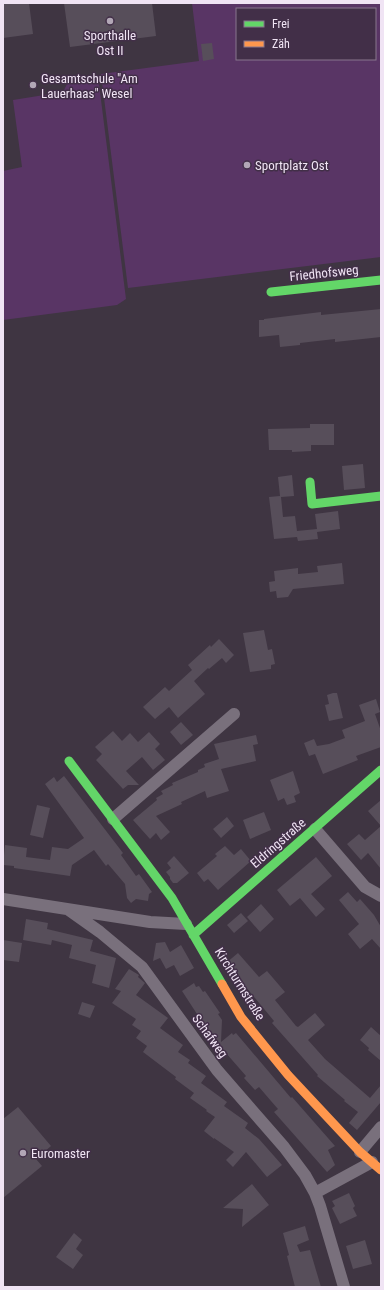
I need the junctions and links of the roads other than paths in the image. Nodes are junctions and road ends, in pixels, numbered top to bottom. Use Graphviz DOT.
graph roads {
  1 [pos="381,280"];
  2 [pos="271,292"];
  3 [pos="310,482"];
  4 [pos="381,496"];
  5 [pos="234,714"];
  6 [pos="69,761"];
  7 [pos="381,770"];
  8 [pos="113,819"];
  9 [pos="315,829"];
  10 [pos="381,896"];
  11 [pos="3,899"];
  12 [pos="69,910"];
  13 [pos="186,924"];
  14 [pos="193,935"];
  15 [pos="381,1127"];
  16 [pos="360,1152"];
  17 [pos="376,1166"];
  18 [pos="316,1193"];
  19 [pos="344,1287"];
  1 -- 2 [label="street, Friedhofsweg"];
  3 -- 4 [label="street"];
  5 -- 8 [label="street"];
  6 -- 8 [label="street, Kirchturmstraße"];
  7 -- 9 [label="street, Eldringstraße"];
  8 -- 13 [label="street, Kirchturmstraße"];
  9 -- 10 [label="street"];
  9 -- 14 [label="street, Eldringstraße"];
  11 -- 12 [label="street, Schafweg"];
  12 -- 13 [label="street, Schafweg"];
  12 -- 18 [label="street, Schafweg"];
  13 -- 14 [label="street, Kirchturmstraße"];
  14 -- 16 [label="street, Kirchturmstraße"];
  15 -- 16 [label="street"];
  16 -- 17 [label="street, Kirchturmstraße"];
  17 -- 18 [label="street"];
  18 -- 19 [label="street, Schafweg"];
}
